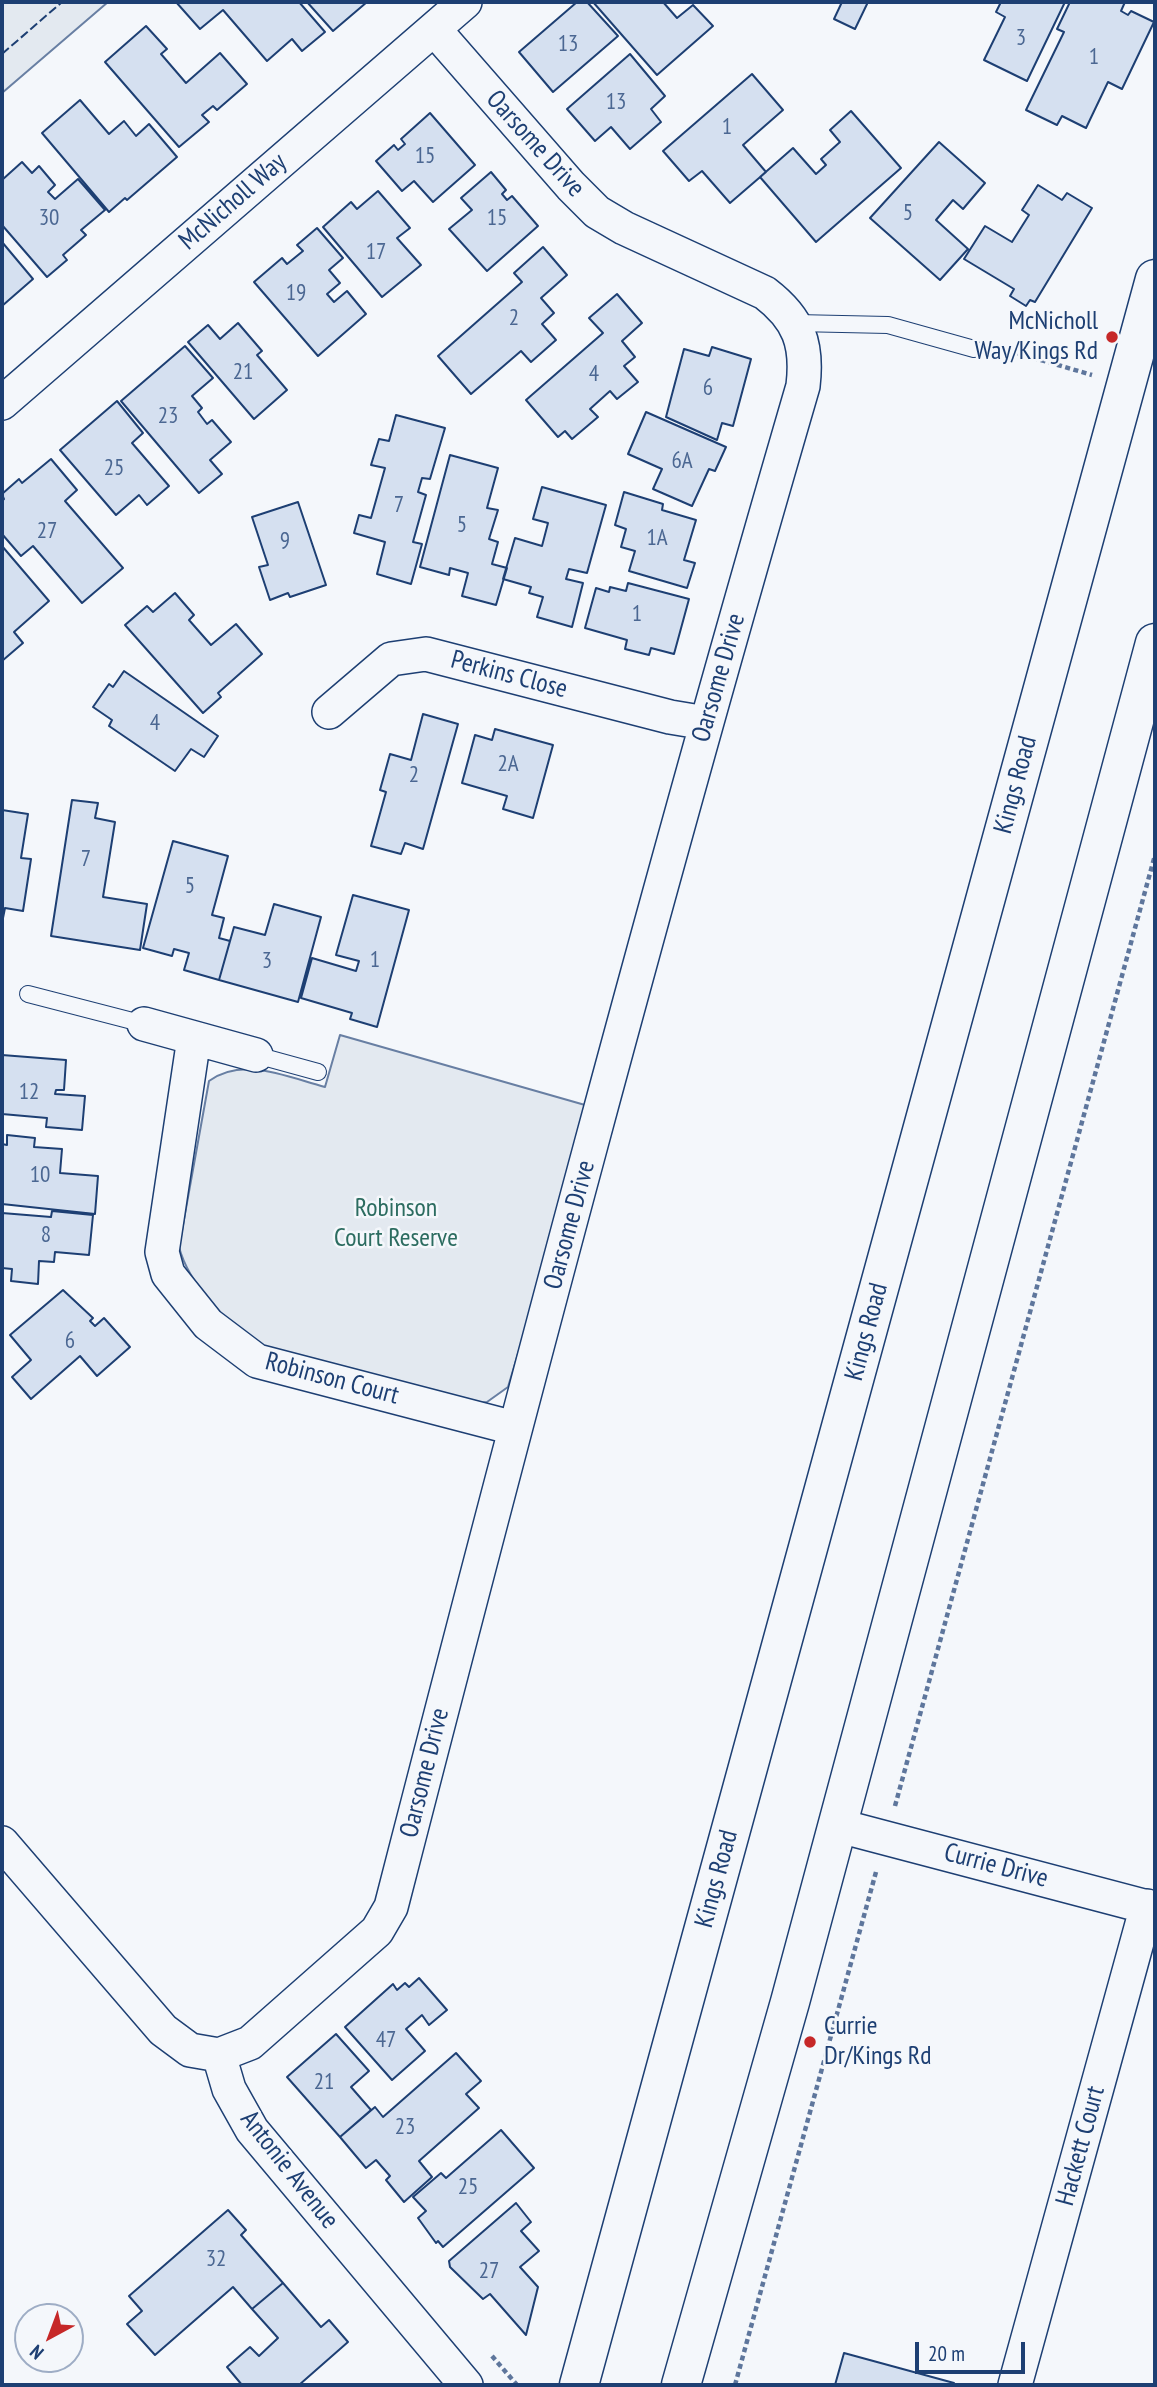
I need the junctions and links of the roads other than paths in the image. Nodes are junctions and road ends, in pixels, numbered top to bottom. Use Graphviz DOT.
graph roads {
  1 [pos="466,2"];
  2 [pos="434,29"];
  3 [pos="1155,279"];
  4 [pos="796,323"];
  5 [pos="974,349"];
  6 [pos="2,403"];
  7 [pos="1155,643"];
  8 [pos="329,712"];
  9 [pos="706,723"];
  10 [pos="28,994"];
  11 [pos="144,1024"];
  12 [pos="194,1038"];
  13 [pos="256,1055"];
  14 [pos="318,1072"];
  15 [pos="514,1428"];
  16 [pos="836,1825"];
  17 [pos="2,1843"];
  18 [pos="1151,1908"];
  19 [pos="219,2055"];
  20 [pos="466,2385"];
  21 [pos="579,2385"];
  22 [pos="681,2385"];
  23 [pos="1014,2385"];
  1 -- 2 [label="street, McNicholl Way"];
  2 -- 4 [label="street, Oarsome Drive"];
  2 -- 6 [label="street, McNicholl Way"];
  3 -- 21 [label="main road, Kings Road"];
  4 -- 5 [label="lane"];
  4 -- 9 [label="street, Oarsome Drive"];
  7 -- 16 [label="main road"];
  8 -- 9 [label="street, Perkins Close"];
  9 -- 15 [label="street, Oarsome Drive"];
  10 -- 11 [label="lane"];
  11 -- 12 [label="street"];
  12 -- 13 [label="street"];
  12 -- 15 [label="street, Robinson Court"];
  13 -- 14 [label="lane"];
  15 -- 19 [label="street, Oarsome Drive"];
  16 -- 18 [label="street, Currie Drive"];
  16 -- 22 [label="main road"];
  17 -- 19 [label="street"];
  18 -- 23 [label="street, Hackett Court"];
  19 -- 20 [label="street, Antonie Avenue"];
}
